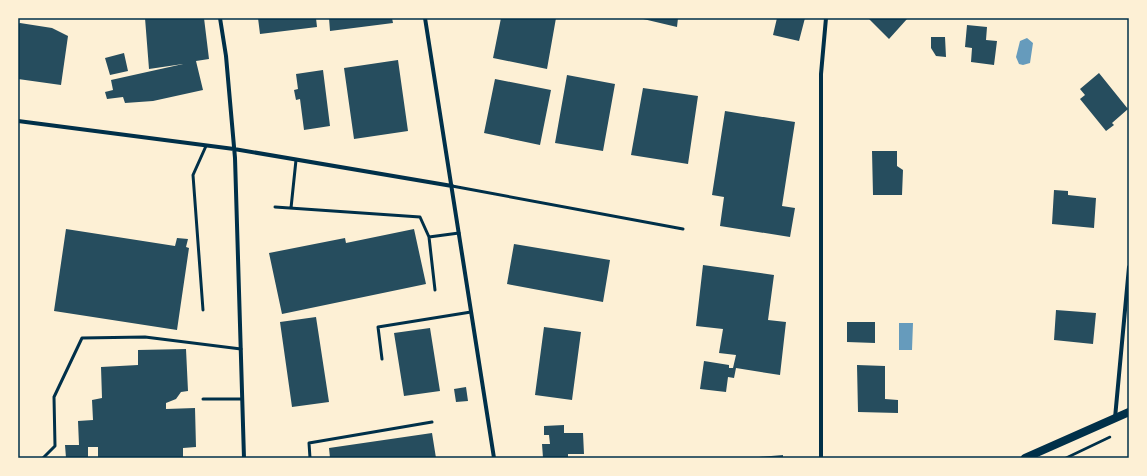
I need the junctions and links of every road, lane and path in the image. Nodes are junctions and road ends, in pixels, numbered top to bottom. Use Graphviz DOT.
graph roads {
  1 [pos="220,18"];
  2 [pos="425,18"];
  3 [pos="826,18"];
  4 [pos="18,121"];
  5 [pos="206,146"];
  6 [pos="234,149"];
  7 [pos="296,160"];
  8 [pos="452,186"];
  9 [pos="275,206"];
  10 [pos="291,208"];
  11 [pos="683,229"];
  12 [pos="460,233"];
  13 [pos="429,237"];
  14 [pos="1129,267"];
  15 [pos="435,290"];
  16 [pos="203,310"];
  17 [pos="471,312"];
  18 [pos="241,349"];
  19 [pos="382,360"];
  20 [pos="203,399"];
  21 [pos="242,399"];
  22 [pos="1129,412"];
  23 [pos="1114,418"];
  24 [pos="432,422"];
  25 [pos="1115,435"];
  26 [pos="43,458"];
  27 [pos="244,458"];
  28 [pos="310,458"];
  29 [pos="494,458"];
  30 [pos="821,458"];
  31 [pos="1025,458"];
  32 [pos="1066,458"];
  1 -- 6 [label="street"];
  2 -- 8 [label="street"];
  3 -- 30 [label="street"];
  4 -- 5 [label="street"];
  5 -- 6 [label="street"];
  5 -- 16 [label="lane"];
  6 -- 7 [label="street"];
  6 -- 18 [label="street"];
  7 -- 8 [label="street"];
  7 -- 10 [label="lane"];
  8 -- 11 [label="lane"];
  8 -- 12 [label="street"];
  9 -- 10 [label="lane"];
  10 -- 13 [label="lane"];
  12 -- 13 [label="lane"];
  12 -- 17 [label="street"];
  13 -- 15 [label="lane"];
  14 -- 23 [label="street"];
  17 -- 19 [label="lane"];
  17 -- 29 [label="street"];
  18 -- 21 [label="street"];
  18 -- 26 [label="lane"];
  20 -- 21 [label="lane"];
  21 -- 27 [label="street"];
  22 -- 23 [label="main road"];
  23 -- 31 [label="main road"];
  24 -- 28 [label="lane"];
  25 -- 32 [label="path"];
}
